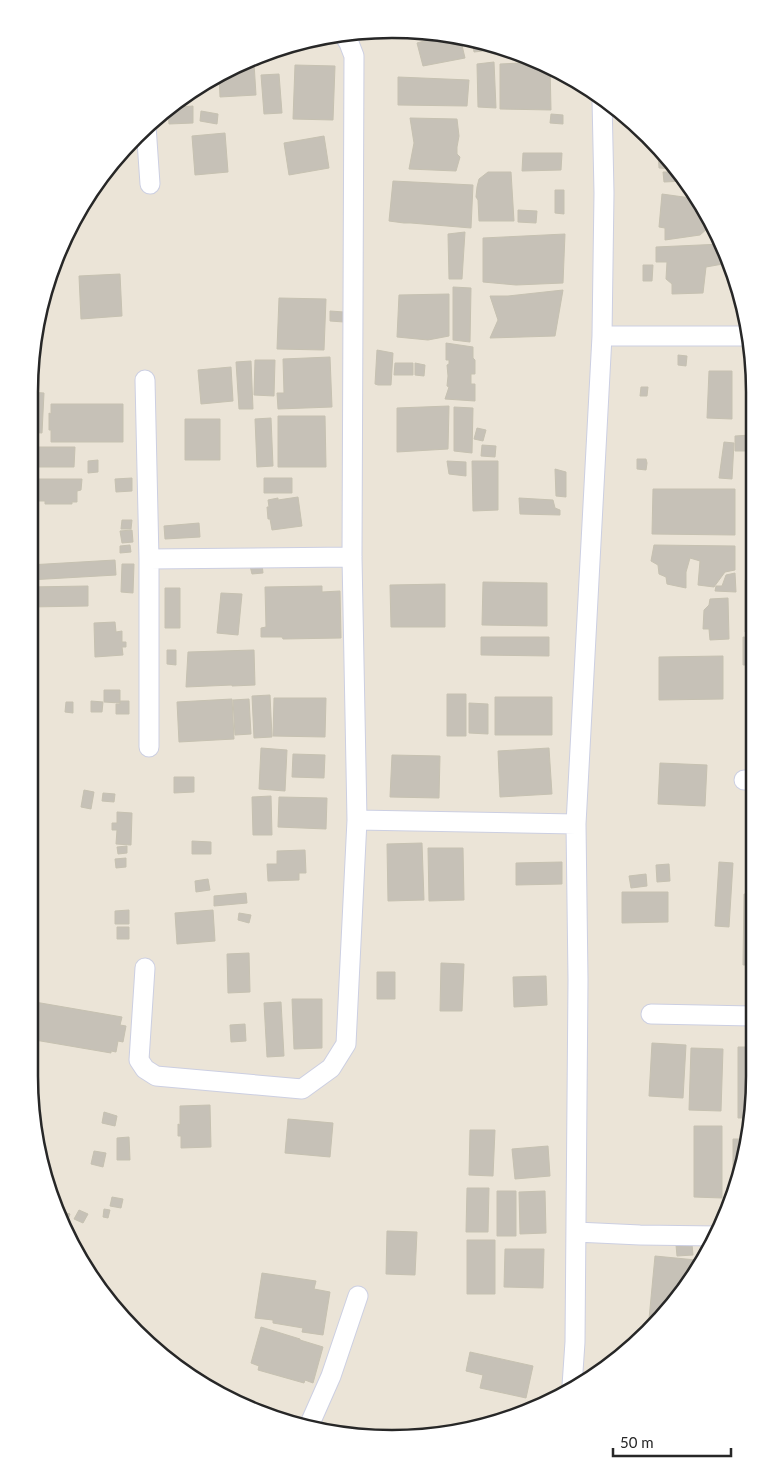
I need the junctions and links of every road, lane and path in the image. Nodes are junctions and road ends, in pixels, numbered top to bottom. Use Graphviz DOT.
graph roads {
  1 [pos="348,41"];
  2 [pos="602,107"];
  3 [pos="147,136"];
  4 [pos="150,184"];
  5 [pos="602,336"];
  6 [pos="741,336"];
  7 [pos="145,380"];
  8 [pos="352,557"];
  9 [pos="149,559"];
  10 [pos="149,747"];
  11 [pos="357,820"];
  12 [pos="576,824"];
  13 [pos="145,968"];
  14 [pos="651,1014"];
  15 [pos="746,1016"];
  16 [pos="576,1232"];
  17 [pos="707,1236"];
  18 [pos="358,1296"];
  19 [pos="572,1380"];
  20 [pos="311,1421"];
  1 -- 8 [label="street"];
  2 -- 5 [label="street"];
  3 -- 4 [label="street"];
  5 -- 6 [label="street"];
  5 -- 12 [label="street"];
  7 -- 9 [label="street"];
  8 -- 9 [label="street"];
  8 -- 11 [label="street"];
  9 -- 10 [label="street"];
  11 -- 12 [label="street"];
  11 -- 13 [label="street"];
  12 -- 16 [label="street"];
  14 -- 15 [label="street"];
  16 -- 17 [label="street"];
  16 -- 19 [label="street"];
  18 -- 20 [label="street"];
}
